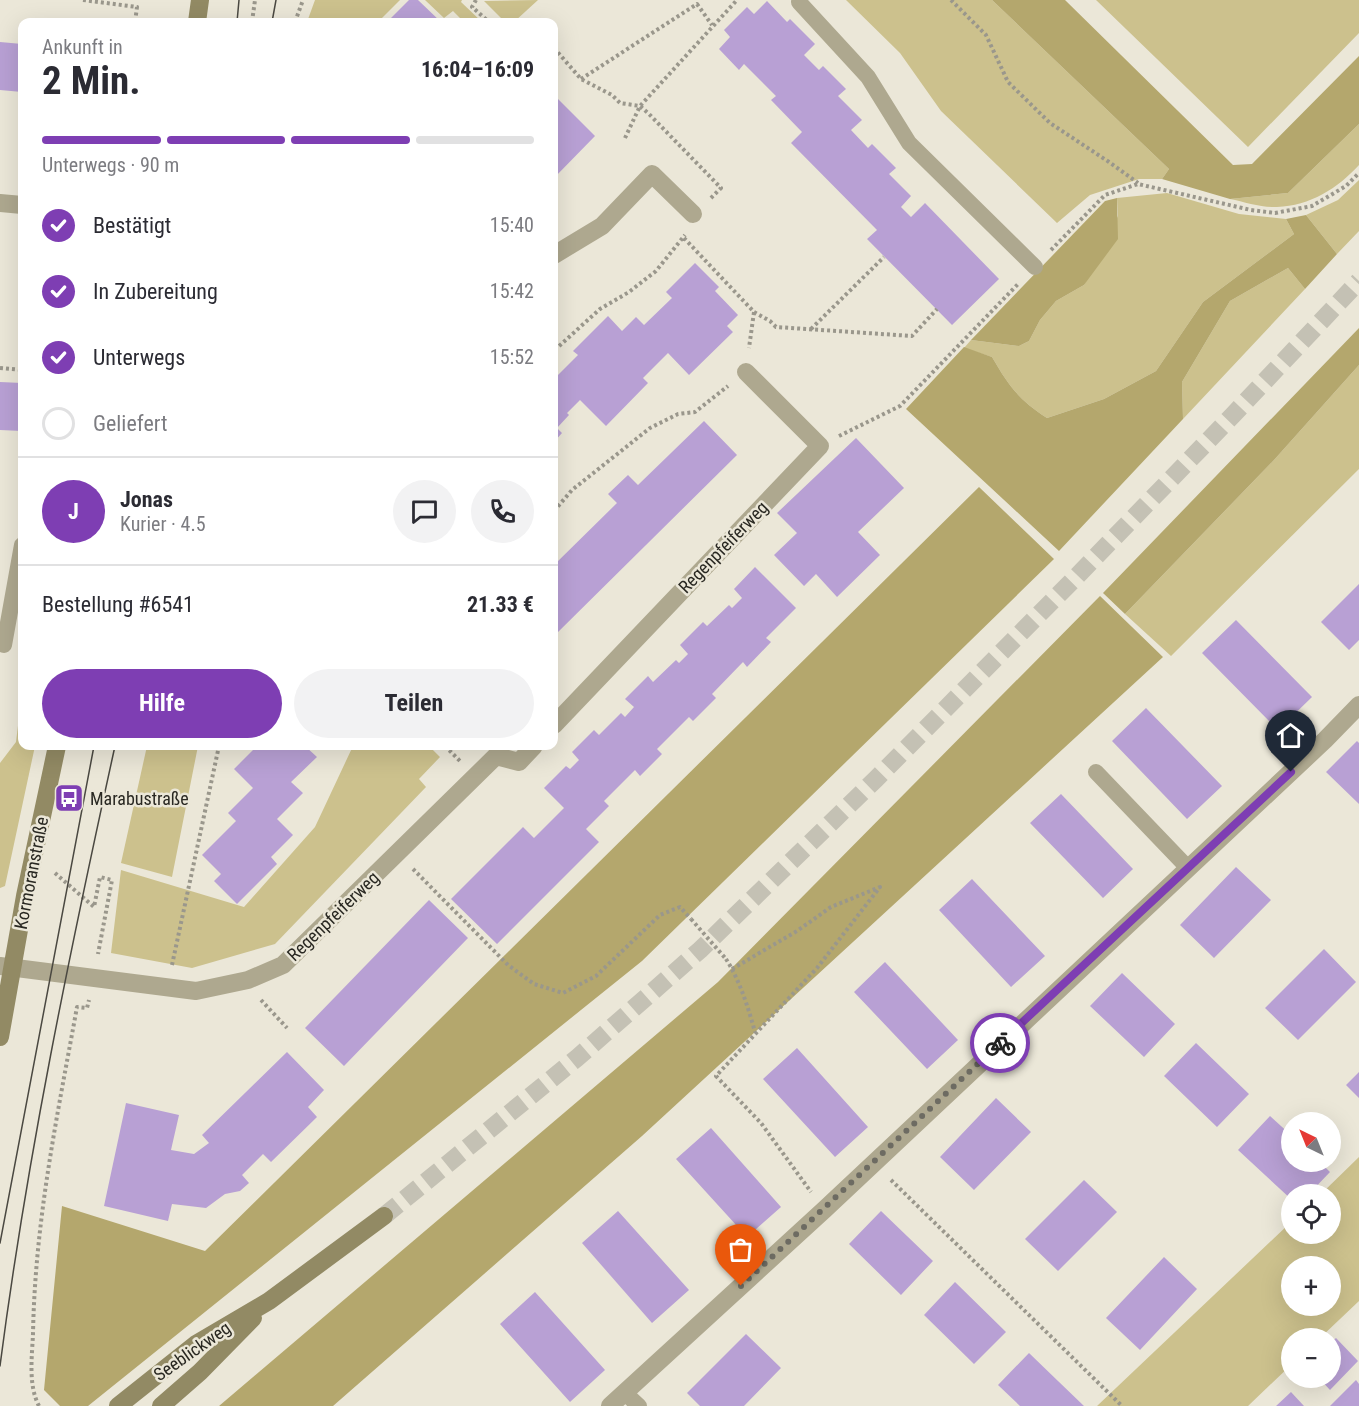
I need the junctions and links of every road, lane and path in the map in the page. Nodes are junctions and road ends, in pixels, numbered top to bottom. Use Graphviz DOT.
graph roads {
  1 [pos="83,0"];
  2 [pos="200,0"];
  3 [pos="255,0"];
  4 [pos="303,0"];
  5 [pos="476,0"];
  6 [pos="737,0"];
  7 [pos="951,0"];
  8 [pos="799,2"];
  9 [pos="135,18"];
  10 [pos="198,18"];
  11 [pos="253,18"];
  12 [pos="296,18"];
  13 [pos="484,18"];
  14 [pos="712,25"];
  15 [pos="558,53"];
  16 [pos="581,79"];
  17 [pos="640,106"];
  18 [pos="625,138"];
  19 [pos="1359,173"];
  20 [pos="1138,184"];
  21 [pos="0,202"];
  22 [pos="18,204"];
  23 [pos="693,214"];
  24 [pos="684,238"];
  25 [pos="558,253"];
  26 [pos="884,257"];
  27 [pos="1035,267"];
  28 [pos="937,309"];
  29 [pos="754,312"];
  30 [pos="811,330"];
  31 [pos="558,347"];
  32 [pos="748,350"];
  33 [pos="0,368"];
  34 [pos="18,370"];
  35 [pos="746,372"];
  36 [pos="820,446"];
  37 [pos="558,506"];
  38 [pos="18,567"];
  39 [pos="4,645"];
  40 [pos="1359,705"];
  41 [pos="558,721"];
  42 [pos="56,750"];
  43 [pos="218,750"];
  44 [pos="530,750"];
  45 [pos="1096,772"];
  46 [pos="398,854"];
  47 [pos="1188,868"];
  48 [pos="55,873"];
  49 [pos="97,958"];
  50 [pos="6,968"];
  51 [pos="732,969"];
  52 [pos="92,978"];
  53 [pos="248,980"];
  54 [pos="171,988"];
  55 [pos="287,1028"];
  56 [pos="755,1033"];
  57 [pos="0,1037"];
  58 [pos="873,1164"];
  59 [pos="824,1210"];
  60 [pos="384,1216"];
  61 [pos="269,1301"];
  62 [pos="625,1393"];
  63 [pos="39,1406"];
  64 [pos="118,1406"];
  65 [pos="161,1406"];
  66 [pos="610,1406"];
  67 [pos="639,1406"];
  68 [pos="1122,1406"];
  1 -- 9 [label="path"];
  2 -- 10 [label="main road"];
  3 -- 11 [label="path"];
  4 -- 12 [label="path"];
  5 -- 13 [label="path"];
  6 -- 14 [label="path"];
  7 -- 20 [label="path"];
  8 -- 27 [label="lane"];
  14 -- 16 [label="path"];
  14 -- 17 [label="path"];
  15 -- 16 [label="path"];
  16 -- 17 [label="path"];
  17 -- 18 [label="path"];
  17 -- 23 [label="path"];
  19 -- 20 [label="path"];
  20 -- 27 [label="path"];
  21 -- 22 [label="street"];
  23 -- 24 [label="path"];
  23 -- 25 [label="street"];
  24 -- 29 [label="path"];
  24 -- 31 [label="path"];
  26 -- 30 [label="path"];
  27 -- 36 [label="path"];
  28 -- 30 [label="path"];
  29 -- 30 [label="path"];
  29 -- 32 [label="path"];
  33 -- 34 [label="path"];
  35 -- 36 [label="street"];
  35 -- 37 [label="path"];
  36 -- 41 [label="street, Regenpfeiferweg"];
  38 -- 39 [label="lane"];
  40 -- 47 [label="street"];
  42 -- 50 [label="main road, Kormoranstraße"];
  43 -- 54 [label="path"];
  44 -- 46 [label="street, Regenpfeiferweg"];
  45 -- 47 [label="lane"];
  46 -- 51 [label="path, bridge"];
  46 -- 53 [label="street, Regenpfeiferweg"];
  47 -- 58 [label="street"];
  48 -- 49 [label="path"];
  50 -- 52 [label="street, Regenpfeiferweg"];
  50 -- 57 [label="main road, Kormoranstraße"];
  51 -- 56 [label="path"];
  51 -- 56 [label="path"];
  52 -- 54 [label="street, Regenpfeiferweg"];
  52 -- 63 [label="path"];
  53 -- 54 [label="street, Regenpfeiferweg"];
  53 -- 55 [label="path"];
  56 -- 59 [label="path"];
  58 -- 59 [label="street"];
  58 -- 68 [label="path"];
  59 -- 62 [label="street"];
  60 -- 61 [label="main road, Seeblickweg"];
  61 -- 64 [label="main road, Seeblickweg"];
  61 -- 65 [label="main road, Seeblickweg"];
  62 -- 66 [label="street"];
  62 -- 67 [label="lane"];
}
